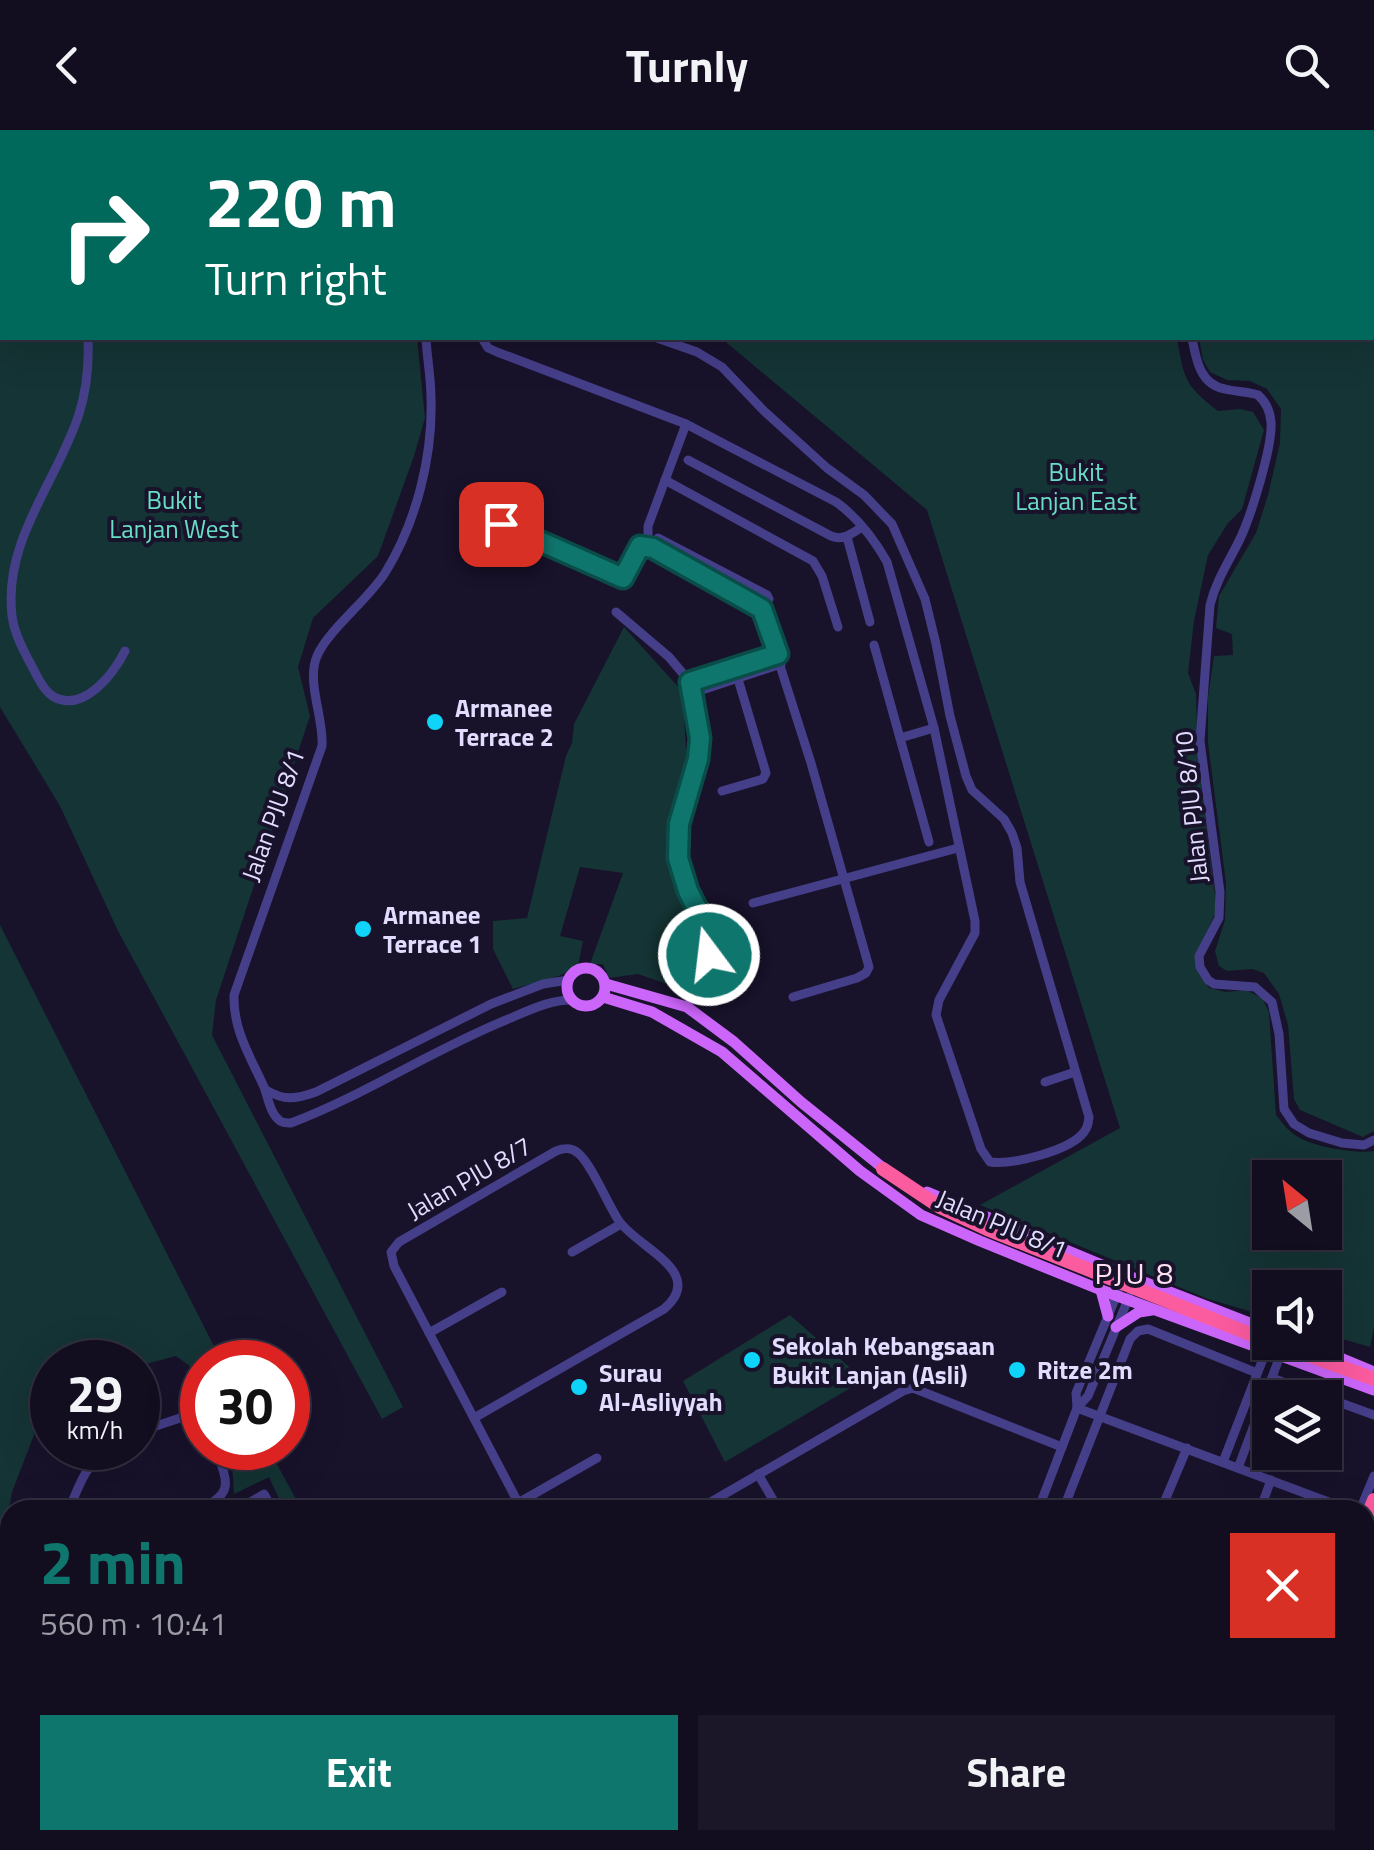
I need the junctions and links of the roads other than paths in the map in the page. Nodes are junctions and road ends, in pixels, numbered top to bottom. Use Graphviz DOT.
graph roads {
  1 [pos="88,340"];
  2 [pos="426,340"];
  3 [pos="483,340"];
  4 [pos="663,340"];
  5 [pos="1192,340"];
  6 [pos="686,424"];
  7 [pos="688,460"];
  8 [pos="666,480"];
  9 [pos="471,510"];
  10 [pos="862,527"];
  11 [pos="847,537"];
  12 [pos="656,543"];
  13 [pos="616,612"];
  14 [pos="870,622"];
  15 [pos="838,627"];
  16 [pos="874,645"];
  17 [pos="125,651"];
  18 [pos="780,659"];
  19 [pos="738,678"];
  20 [pos="692,688"];
  21 [pos="934,728"];
  22 [pos="900,738"];
  23 [pos="722,791"];
  24 [pos="929,842"];
  25 [pos="958,848"];
  26 [pos="845,879"];
  27 [pos="753,903"];
  28 [pos="569,980"];
  29 [pos="606,984"];
  30 [pos="794,997"];
  31 [pos="603,998"];
  32 [pos="572,1000"];
  33 [pos="686,1007"];
  34 [pos="1076,1072"];
  35 [pos="1045,1082"];
  36 [pos="266,1090"];
  37 [pos="316,1092"];
  38 [pos="801,1102"];
  39 [pos="325,1108"];
  40 [pos="792,1114"];
  41 [pos="1374,1140"];
  42 [pos="883,1170"];
  43 [pos="621,1224"];
  44 [pos="572,1252"];
  45 [pos="1132,1277"];
  46 [pos="1101,1290"];
  47 [pos="502,1292"];
  48 [pos="1122,1297"];
  49 [pos="1161,1311"];
  50 [pos="1112,1322"];
  51 [pos="1252,1324"];
  52 [pos="430,1334"];
  53 [pos="1252,1340"];
  54 [pos="1252,1341"];
  55 [pos="1342,1359"];
  56 [pos="1265,1360"];
  57 [pos="1272,1360"];
  58 [pos="1301,1360"];
  59 [pos="1311,1360"];
  60 [pos="1374,1372"];
  61 [pos="1257,1374"];
  62 [pos="1272,1378"];
  63 [pos="1374,1379"];
  64 [pos="1374,1390"];
  65 [pos="1077,1408"];
  66 [pos="1374,1415"];
  67 [pos="1100,1416"];
  68 [pos="474,1418"];
  69 [pos="1062,1447"];
  70 [pos="1187,1448"];
  71 [pos="597,1458"];
  72 [pos="1223,1462"];
  73 [pos="1238,1468"];
  74 [pos="87,1470"];
  75 [pos="221,1470"];
  76 [pos="758,1474"];
  77 [pos="1270,1480"];
  78 [pos="73,1500"];
  79 [pos="217,1500"];
  80 [pos="517,1500"];
  81 [pos="530,1500"];
  82 [pos="714,1500"];
  83 [pos="773,1500"];
  84 [pos="1042,1500"];
  85 [pos="1068,1500"];
  86 [pos="1165,1500"];
  87 [pos="1263,1500"];
  88 [pos="1323,1500"];
  1 -- 17 [label="street"];
  2 -- 36 [label="street, Jalan PJU 8/1"];
  3 -- 6 [label="street"];
  4 -- 34 [label="street"];
  5 -- 41 [label="street, Jalan PJU 8/10"];
  6 -- 8 [label="street"];
  6 -- 10 [label="street"];
  7 -- 11 [label="street"];
  8 -- 12 [label="street"];
  8 -- 15 [label="street"];
  9 -- 12 [label="street"];
  10 -- 11 [label="street"];
  10 -- 21 [label="street"];
  11 -- 14 [label="street"];
  12 -- 18 [label="street"];
  13 -- 20 [label="street"];
  16 -- 22 [label="street"];
  18 -- 19 [label="street"];
  18 -- 20 [label="street"];
  18 -- 26 [label="street"];
  19 -- 20 [label="street"];
  19 -- 23 [label="street"];
  20 -- 33 [label="street"];
  21 -- 22 [label="street"];
  21 -- 25 [label="street"];
  22 -- 24 [label="street"];
  25 -- 26 [label="street"];
  25 -- 34 [label="street"];
  26 -- 27 [label="street"];
  26 -- 30 [label="street"];
  28 -- 29 [label="main road"];
  28 -- 32 [label="main road"];
  28 -- 37 [label="street"];
  29 -- 31 [label="main road"];
  29 -- 33 [label="main road, Jalan PJU 8/1"];
  31 -- 32 [label="main road"];
  31 -- 40 [label="main road, Jalan PJU 8/1"];
  32 -- 39 [label="street, Jalan PJU 8/1"];
  33 -- 38 [label="main road, Jalan PJU 8/1"];
  34 -- 35 [label="street"];
  36 -- 37 [label="street"];
  36 -- 39 [label="street, Jalan PJU 8/1"];
  37 -- 39 [label="street"];
  38 -- 40 [label="main road"];
  38 -- 42 [label="main road, Jalan PJU 8/1"];
  40 -- 46 [label="main road, Jalan PJU 8/1"];
  42 -- 45 [label="main road, Jalan PJU 8/1"];
  42 -- 53 [label="highway"];
  43 -- 44 [label="street"];
  43 -- 52 [label="street, Jalan PJU 8/7"];
  43 -- 68 [label="street, Jalan PJU 8/7"];
  45 -- 48 [label="street"];
  45 -- 51 [label="main road, Jalan PJU 8/1"];
  46 -- 48 [label="main road, Jalan PJU 8/1"];
  46 -- 50 [label="main road"];
  47 -- 52 [label="street"];
  48 -- 49 [label="main road, Jalan PJU 8/1"];
  48 -- 50 [label="street"];
  49 -- 50 [label="main road"];
  49 -- 54 [label="main road, Jalan PJU 8/1"];
  50 -- 65 [label="street"];
  52 -- 68 [label="street, Jalan PJU 8/7"];
  55 -- 60 [label="main road"];
  56 -- 61 [label="street"];
  57 -- 62 [label="street"];
  58 -- 64 [label="main road, Jalan PJU 8/1"];
  59 -- 63 [label="highway"];
  61 -- 67 [label="street"];
  61 -- 72 [label="street"];
  62 -- 66 [label="street"];
  62 -- 73 [label="street"];
  65 -- 67 [label="street"];
  65 -- 69 [label="street"];
  67 -- 70 [label="street"];
  67 -- 85 [label="street"];
  68 -- 80 [label="street, Jalan PJU 8/7"];
  69 -- 76 [label="street"];
  69 -- 84 [label="street"];
  70 -- 72 [label="street"];
  70 -- 86 [label="street"];
  71 -- 81 [label="street"];
  72 -- 73 [label="street"];
  73 -- 77 [label="street"];
  74 -- 78 [label="street"];
  75 -- 79 [label="street"];
  76 -- 82 [label="street"];
  76 -- 83 [label="street"];
  77 -- 87 [label="street"];
  77 -- 88 [label="street"];
}
